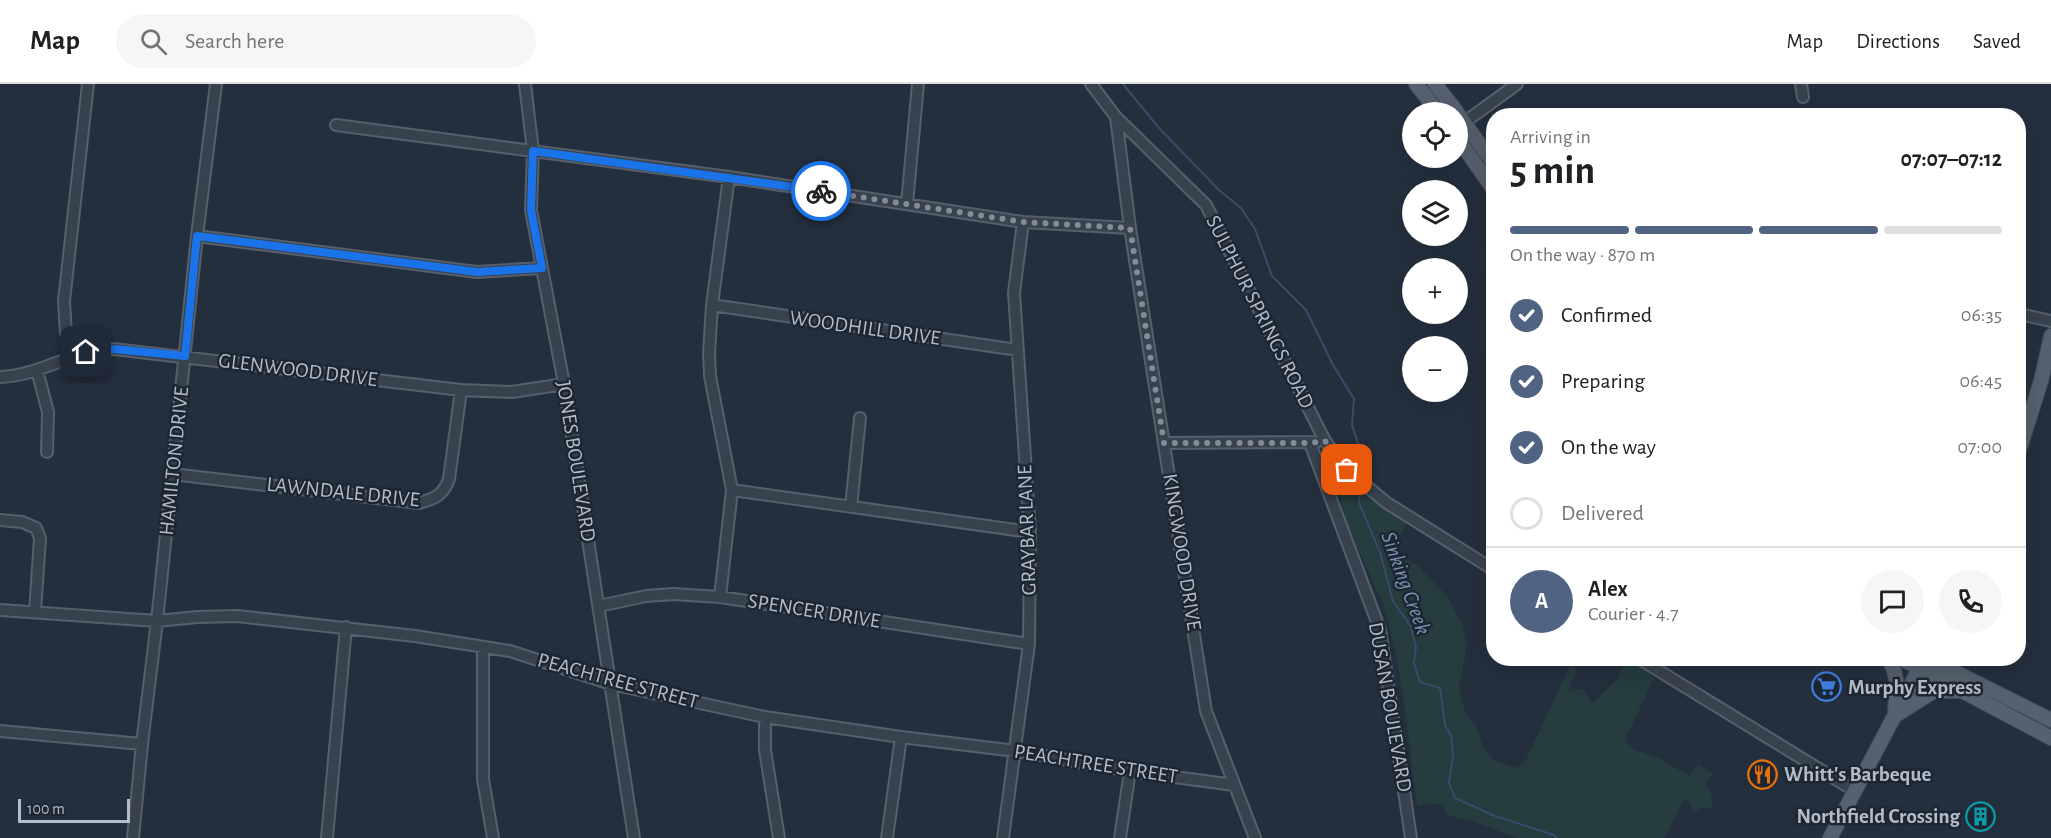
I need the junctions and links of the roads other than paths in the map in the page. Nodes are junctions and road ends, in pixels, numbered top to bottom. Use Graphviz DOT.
graph roads {
  1 [pos="88,84"];
  2 [pos="216,84"];
  3 [pos="525,84"];
  4 [pos="918,84"];
  5 [pos="1091,84"];
  6 [pos="1416,84"];
  7 [pos="1435,84"];
  8 [pos="1517,84"];
  9 [pos="1801,84"];
  10 [pos="1803,97"];
  11 [pos="1430,102"];
  12 [pos="1447,102"];
  13 [pos="1468,114"];
  14 [pos="1116,117"];
  15 [pos="336,125"];
  16 [pos="1468,131"];
  17 [pos="533,151"];
  18 [pos="1468,154"];
  19 [pos="1486,154"];
  20 [pos="729,177"];
  21 [pos="1486,179"];
  22 [pos="907,204"];
  23 [pos="1023,222"];
  24 [pos="1130,228"];
  25 [pos="197,236"];
  26 [pos="542,268"];
  27 [pos="712,305"];
  28 [pos="2026,316"];
  29 [pos="2051,321"];
  30 [pos="2051,336"];
  31 [pos="1018,350"];
  32 [pos="185,356"];
  33 [pos="73,357"];
  34 [pos="37,370"];
  35 [pos="0,376"];
  36 [pos="564,384"];
  37 [pos="461,390"];
  38 [pos="860,418"];
  39 [pos="2026,429"];
  40 [pos="1325,441"];
  41 [pos="1164,443"];
  42 [pos="1310,443"];
  43 [pos="47,452"];
  44 [pos="172,474"];
  45 [pos="732,490"];
  46 [pos="851,507"];
  47 [pos="0,520"];
  48 [pos="1030,532"];
  49 [pos="1486,565"];
  50 [pos="720,597"];
  51 [pos="599,606"];
  52 [pos="0,610"];
  53 [pos="35,612"];
  54 [pos="158,621"];
  55 [pos="346,627"];
  56 [pos="1029,644"];
  57 [pos="483,647"];
  58 [pos="1651,666"];
  59 [pos="1893,666"];
  60 [pos="1922,666"];
  61 [pos="1929,666"];
  62 [pos="1934,666"];
  63 [pos="1957,666"];
  64 [pos="1971,681"];
  65 [pos="610,684"];
  66 [pos="1962,691"];
  67 [pos="1894,716"];
  68 [pos="765,717"];
  69 [pos="2051,720"];
  70 [pos="0,731"];
  71 [pos="901,737"];
  72 [pos="2051,738"];
  73 [pos="142,744"];
  74 [pos="1016,751"];
  75 [pos="1130,771"];
  76 [pos="1234,785"];
  77 [pos="1855,791"];
  78 [pos="134,838"];
  79 [pos="327,838"];
  80 [pos="493,838"];
  81 [pos="634,838"];
  82 [pos="779,838"];
  83 [pos="887,838"];
  84 [pos="1003,838"];
  85 [pos="1120,838"];
  86 [pos="1256,838"];
  87 [pos="1411,838"];
  88 [pos="1830,838"];
  1 -- 33 [label="street"];
  2 -- 25 [label="street, HAMILTON DRIVE"];
  3 -- 17 [label="street, JONES BOULEVARD"];
  4 -- 22 [label="street"];
  5 -- 14 [label="street, SULPHUR SPRINGS ROAD"];
  6 -- 11 [label="main road"];
  7 -- 12 [label="main road"];
  8 -- 13 [label="street"];
  9 -- 10 [label="street"];
  14 -- 24 [label="street, KINGWOOD DRIVE"];
  14 -- 40 [label="street, SULPHUR SPRINGS ROAD"];
  15 -- 17 [label="street"];
  16 -- 19 [label="main road"];
  17 -- 20 [label="street"];
  17 -- 26 [label="street, JONES BOULEVARD"];
  18 -- 21 [label="main road"];
  20 -- 22 [label="street"];
  20 -- 27 [label="street"];
  22 -- 23 [label="street"];
  23 -- 24 [label="street"];
  23 -- 31 [label="street, GRAYBAR LANE"];
  24 -- 41 [label="street, KINGWOOD DRIVE"];
  25 -- 26 [label="street"];
  25 -- 32 [label="street, HAMILTON DRIVE"];
  26 -- 36 [label="street, JONES BOULEVARD"];
  27 -- 31 [label="street, WOODHILL DRIVE"];
  27 -- 45 [label="street"];
  28 -- 29 [label="street"];
  30 -- 39 [label="main road"];
  31 -- 48 [label="street, GRAYBAR LANE"];
  32 -- 33 [label="street, GLENWOOD DRIVE"];
  32 -- 37 [label="street, GLENWOOD DRIVE"];
  32 -- 44 [label="street, HAMILTON DRIVE"];
  33 -- 34 [label="street, GLENWOOD DRIVE"];
  34 -- 35 [label="street, GLENWOOD DRIVE"];
  34 -- 43 [label="street"];
  36 -- 37 [label="street, GLENWOOD DRIVE"];
  36 -- 51 [label="street, JONES BOULEVARD"];
  37 -- 44 [label="street, LAWNDALE DRIVE"];
  38 -- 46 [label="street"];
  40 -- 42 [label="street"];
  40 -- 49 [label="street, SULPHUR SPRINGS ROAD"];
  41 -- 42 [label="street"];
  41 -- 76 [label="street, KINGWOOD DRIVE"];
  42 -- 87 [label="street, DUSAN BOULEVARD"];
  44 -- 54 [label="street, HAMILTON DRIVE"];
  45 -- 46 [label="street"];
  45 -- 50 [label="street"];
  46 -- 48 [label="street"];
  47 -- 53 [label="street"];
  48 -- 56 [label="street, GRAYBAR LANE"];
  50 -- 51 [label="street, SPENCER DRIVE"];
  50 -- 56 [label="street, SPENCER DRIVE"];
  51 -- 65 [label="street, JONES BOULEVARD"];
  52 -- 53 [label="street, PEACHTREE STREET"];
  53 -- 54 [label="street, PEACHTREE STREET"];
  54 -- 55 [label="street, PEACHTREE STREET"];
  54 -- 73 [label="street, HAMILTON DRIVE"];
  55 -- 57 [label="street, PEACHTREE STREET"];
  55 -- 79 [label="street"];
  56 -- 74 [label="street, GRAYBAR LANE"];
  57 -- 65 [label="street, PEACHTREE STREET"];
  57 -- 80 [label="street"];
  58 -- 77 [label="street"];
  59 -- 67 [label="main road"];
  60 -- 67 [label="main road"];
  61 -- 66 [label="main road"];
  62 -- 64 [label="main road"];
  63 -- 64 [label="main road"];
  64 -- 69 [label="main road"];
  65 -- 68 [label="street, PEACHTREE STREET"];
  65 -- 81 [label="street, JONES BOULEVARD"];
  66 -- 67 [label="main road"];
  66 -- 72 [label="main road"];
  67 -- 77 [label="main road"];
  68 -- 71 [label="street, PEACHTREE STREET"];
  68 -- 82 [label="street"];
  70 -- 73 [label="street"];
  71 -- 74 [label="street, PEACHTREE STREET"];
  71 -- 83 [label="street"];
  73 -- 78 [label="street, HAMILTON DRIVE"];
  74 -- 75 [label="street, PEACHTREE STREET"];
  74 -- 84 [label="street, GRAYBAR LANE"];
  75 -- 76 [label="street, PEACHTREE STREET"];
  75 -- 85 [label="street"];
  76 -- 86 [label="street, KINGWOOD DRIVE"];
  77 -- 88 [label="main road"];
}
